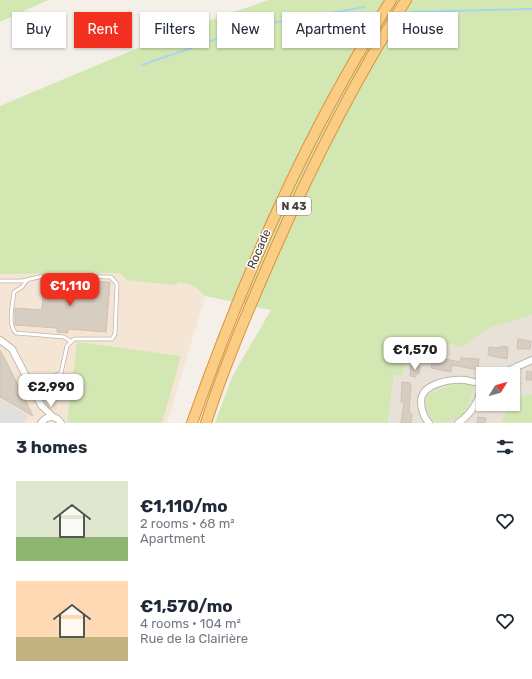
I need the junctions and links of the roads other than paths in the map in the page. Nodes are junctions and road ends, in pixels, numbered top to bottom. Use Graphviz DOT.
graph roads {
  1 [pos="391,0"];
  2 [pos="406,0"];
  3 [pos="27,280"];
  4 [pos="0,281"];
  5 [pos="0,340"];
  6 [pos="70,341"];
  7 [pos="532,360"];
  8 [pos="516,367"];
  9 [pos="476,381"];
  10 [pos="32,387"];
  11 [pos="476,401"];
  12 [pos="41,405"];
  13 [pos="52,416"];
  14 [pos="42,422"];
  15 [pos="61,423"];
  16 [pos="192,423"];
  17 [pos="206,423"];
  18 [pos="430,423"];
  19 [pos="458,423"];
  1 -- 16 [label="highway, Rocade / N 43"];
  2 -- 17 [label="highway, N 43"];
  3 -- 4 [label="lane"];
  3 -- 6 [label="lane"];
  3 -- 6 [label="lane"];
  5 -- 10 [label="street"];
  6 -- 10 [label="lane"];
  7 -- 8 [label="street"];
  9 -- 18 [label="street"];
  10 -- 12 [label="street"];
  11 -- 19 [label="street"];
  12 -- 13 [label="street"];
  12 -- 14 [label="street"];
  13 -- 14 [label="street"];
  13 -- 15 [label="street"];
}
